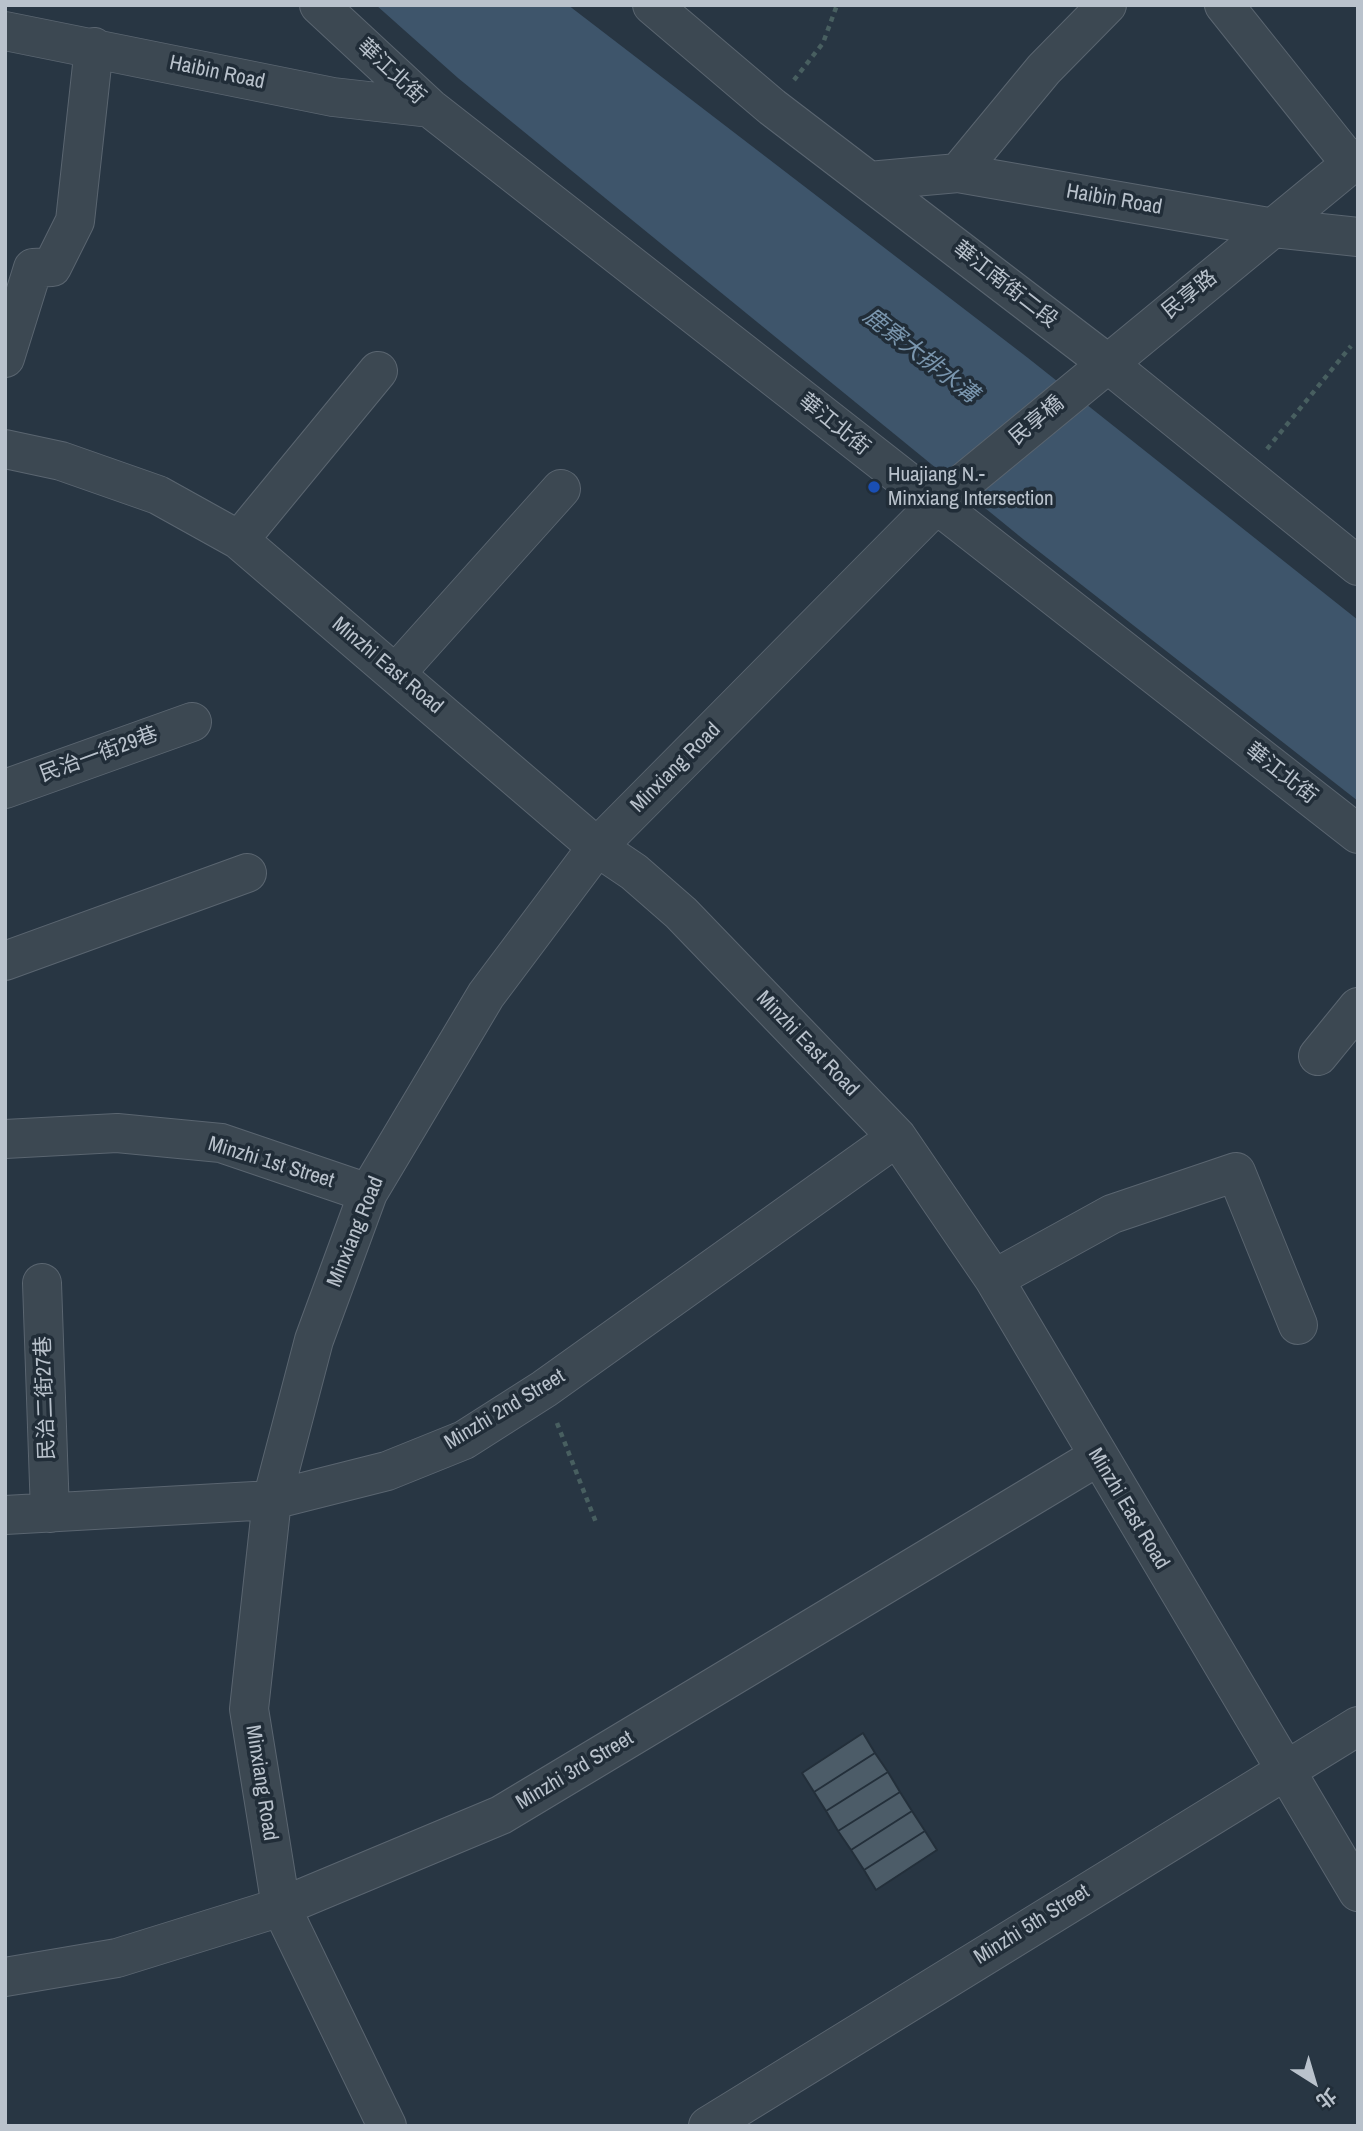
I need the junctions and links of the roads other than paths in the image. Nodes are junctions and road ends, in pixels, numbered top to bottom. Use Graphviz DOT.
graph roads {
  1 [pos="319,5"];
  2 [pos="652,5"];
  3 [pos="1107,5"];
  4 [pos="1224,5"];
  5 [pos="5,31"];
  6 [pos="94,47"];
  7 [pos="430,108"];
  8 [pos="1354,161"];
  9 [pos="958,173"];
  10 [pos="869,181"];
  11 [pos="1274,228"];
  12 [pos="1358,237"];
  13 [pos="8,339"];
  14 [pos="1107,363"];
  15 [pos="378,371"];
  16 [pos="5,449"];
  17 [pos="561,489"];
  18 [pos="935,506"];
  19 [pos="239,540"];
  20 [pos="1358,566"];
  21 [pos="396,673"];
  22 [pos="192,722"];
  23 [pos="5,789"];
  24 [pos="1358,834"];
  25 [pos="597,847"];
  26 [pos="247,873"];
  27 [pos="5,961"];
  28 [pos="1358,1007"];
  29 [pos="1318,1056"];
  30 [pos="897,1138"];
  31 [pos="5,1139"];
  32 [pos="368,1193"];
  33 [pos="994,1279"];
  34 [pos="43,1283"];
  35 [pos="1298,1325"];
  36 [pos="1097,1457"];
  37 [pos="272,1500"];
  38 [pos="50,1513"];
  39 [pos="5,1515"];
  40 [pos="1358,1726"];
  41 [pos="1284,1769"];
  42 [pos="1358,1892"];
  43 [pos="281,1907"];
  44 [pos="5,1978"];
  45 [pos="387,2126"];
  46 [pos="708,2126"];
  1 -- 7 [label="street, 華江北街"];
  2 -- 10 [label="street, 華江南街二段"];
  3 -- 9 [label="street"];
  4 -- 8 [label="street"];
  5 -- 6 [label="street, Haibin Road"];
  6 -- 7 [label="street, Haibin Road"];
  6 -- 13 [label="street"];
  7 -- 18 [label="street, 華江北街"];
  8 -- 11 [label="street, 民享路"];
  9 -- 10 [label="street, Haibin Road"];
  9 -- 11 [label="street, Haibin Road"];
  10 -- 14 [label="street, 華江南街二段"];
  11 -- 12 [label="street, Haibin Road"];
  11 -- 14 [label="street, 民享路"];
  14 -- 18 [label="street, 民享橋"];
  14 -- 20 [label="street, 華江南街二段"];
  15 -- 19 [label="street"];
  16 -- 19 [label="street, Minzhi East Road"];
  17 -- 21 [label="street"];
  18 -- 24 [label="street, 華江北街"];
  18 -- 25 [label="street, Minxiang Road"];
  19 -- 21 [label="street, Minzhi East Road"];
  21 -- 25 [label="street, Minzhi East Road"];
  22 -- 23 [label="street, 民治一街29巷"];
  25 -- 30 [label="street, Minzhi East Road"];
  25 -- 32 [label="street, Minxiang Road"];
  26 -- 27 [label="street"];
  28 -- 29 [label="street"];
  30 -- 33 [label="street, Minzhi East Road"];
  30 -- 37 [label="street, Minzhi 2nd Street"];
  31 -- 32 [label="street, Minzhi 1st Street"];
  32 -- 37 [label="street, Minxiang Road"];
  33 -- 35 [label="street"];
  33 -- 36 [label="street, Minzhi East Road"];
  34 -- 38 [label="street, 民治二街27巷"];
  36 -- 41 [label="street, Minzhi East Road"];
  36 -- 43 [label="street, Minzhi 3rd Street"];
  37 -- 38 [label="street, Minzhi 2nd Street"];
  37 -- 43 [label="street, Minxiang Road"];
  38 -- 39 [label="street, Minzhi 2nd Street"];
  40 -- 41 [label="street, Minzhi 5th Street"];
  41 -- 42 [label="street, Minzhi East Road"];
  41 -- 46 [label="street, Minzhi 5th Street"];
  43 -- 44 [label="street, Minzhi 3rd Street"];
  43 -- 45 [label="street, Minxiang Road"];
}
